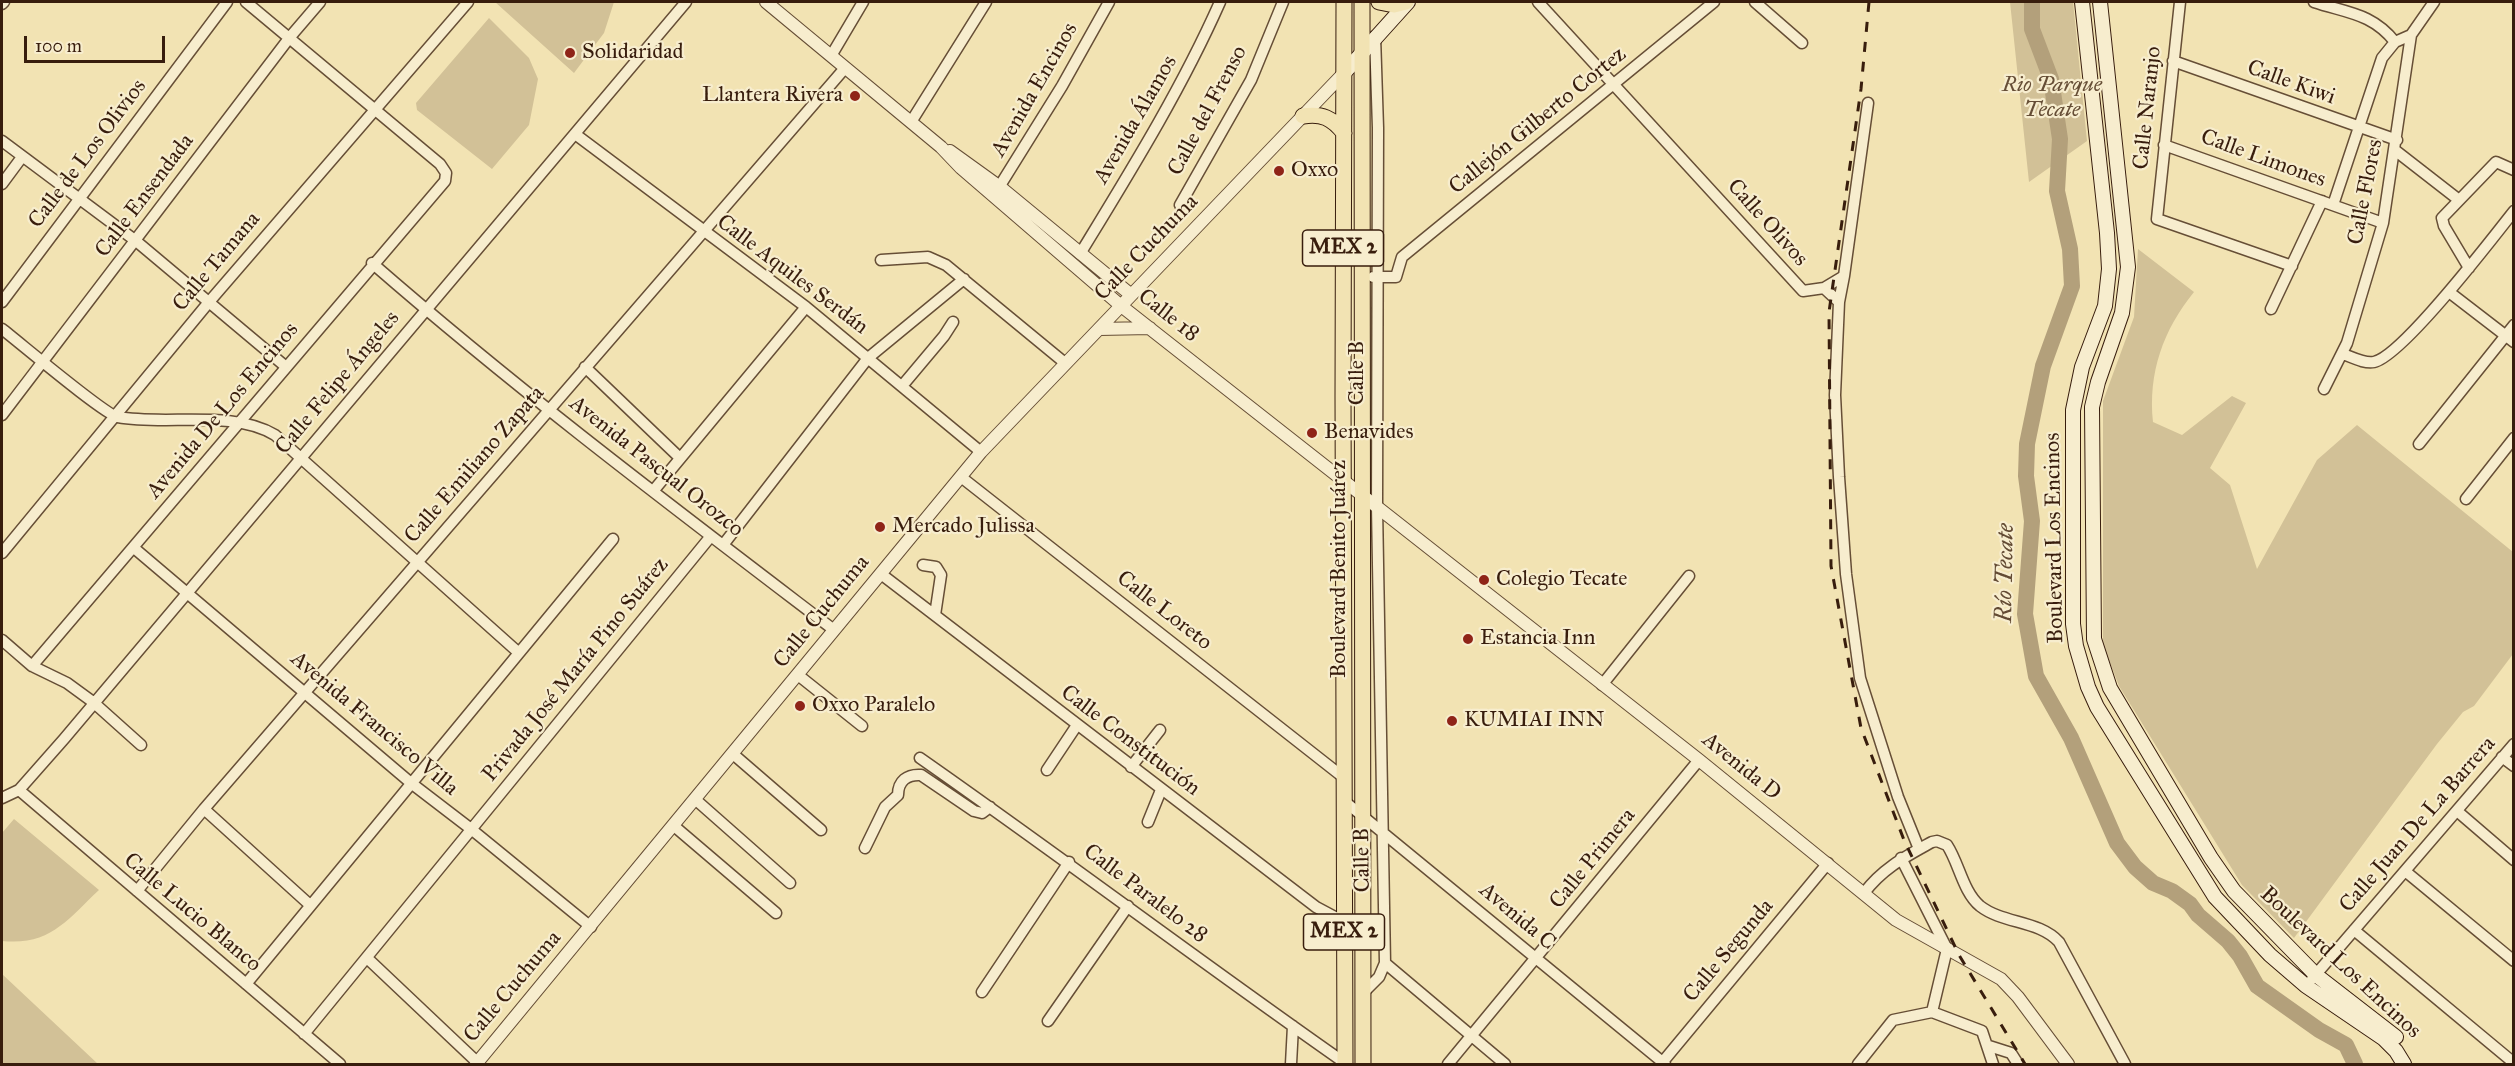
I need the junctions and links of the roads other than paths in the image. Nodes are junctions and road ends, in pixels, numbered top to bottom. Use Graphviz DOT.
graph roads {
  1 [pos="227,2"];
  2 [pos="246,2"];
  3 [pos="320,2"];
  4 [pos="468,2"];
  5 [pos="686,2"];
  6 [pos="766,2"];
  7 [pos="863,2"];
  8 [pos="986,2"];
  9 [pos="1109,2"];
  10 [pos="1220,2"];
  11 [pos="1283,2"];
  12 [pos="1344,2"];
  13 [pos="1352,2"];
  14 [pos="1362,2"];
  15 [pos="1379,2"];
  16 [pos="1407,2"];
  17 [pos="1538,2"];
  18 [pos="1714,2"];
  19 [pos="1755,2"];
  20 [pos="2082,2"];
  21 [pos="2100,2"];
  22 [pos="2180,2"];
  23 [pos="2314,2"];
  24 [pos="2434,2"];
  25 [pos="2411,35"];
  26 [pos="1375,36"];
  27 [pos="290,37"];
  28 [pos="2395,42"];
  29 [pos="1802,43"];
  30 [pos="1362,49"];
  31 [pos="831,56"];
  32 [pos="2173,61"];
  33 [pos="845,68"];
  34 [pos="1344,73"];
  35 [pos="1615,84"];
  36 [pos="1868,103"];
  37 [pos="374,110"];
  38 [pos="1302,116"];
  39 [pos="911,122"];
  40 [pos="2360,128"];
  41 [pos="1344,133"];
  42 [pos="575,134"];
  43 [pos="2,141"];
  44 [pos="2164,145"];
  45 [pos="2396,146"];
  46 [pos="22,157"];
  47 [pos="2514,170"];
  48 [pos="2,184"];
  49 [pos="996,191"];
  50 [pos="2122,192"];
  51 [pos="2103,195"];
  52 [pos="77,199"];
  53 [pos="2459,200"];
  54 [pos="2322,201"];
  55 [pos="2333,204"];
  56 [pos="1180,205"];
  57 [pos="2514,212"];
  58 [pos="2383,223"];
  59 [pos="703,231"];
  60 [pos="136,241"];
  61 [pos="1080,254"];
  62 [pos="881,260"];
  63 [pos="372,263"];
  64 [pos="2292,266"];
  65 [pos="2469,268"];
  66 [pos="1844,276"];
  67 [pos="1362,277"];
  68 [pos="1378,277"];
  69 [pos="964,279"];
  70 [pos="1824,288"];
  71 [pos="2449,292"];
  72 [pos="1130,294"];
  73 [pos="2,302"];
  74 [pos="209,302"];
  75 [pos="1839,302"];
  76 [pos="1120,305"];
  77 [pos="806,308"];
  78 [pos="2271,309"];
  79 [pos="425,310"];
  80 [pos="953,322"];
  81 [pos="2514,325"];
  82 [pos="1150,328"];
  83 [pos="2,329"];
  84 [pos="1099,329"];
  85 [pos="2509,339"];
  86 [pos="2343,354"];
  87 [pos="868,358"];
  88 [pos="43,361"];
  89 [pos="1065,363"];
  90 [pos="285,366"];
  91 [pos="585,367"];
  92 [pos="902,386"];
  93 [pos="2324,389"];
  94 [pos="549,408"];
  95 [pos="2,415"];
  96 [pos="115,417"];
  97 [pos="237,423"];
  98 [pos="2514,438"];
  99 [pos="2420,444"];
  100 [pos="981,452"];
  101 [pos="301,457"];
  102 [pos="680,458"];
  103 [pos="961,477"];
  104 [pos="1343,482"];
  105 [pos="654,490"];
  106 [pos="1362,496"];
  107 [pos="2466,499"];
  108 [pos="1377,507"];
  109 [pos="711,536"];
  110 [pos="613,539"];
  111 [pos="723,545"];
  112 [pos="134,548"];
  113 [pos="2,553"];
  114 [pos="417,562"];
  115 [pos="923,565"];
  116 [pos="881,573"];
  117 [pos="1689,576"];
  118 [pos="186,592"];
  119 [pos="934,615"];
  120 [pos="834,630"];
  121 [pos="2,639"];
  122 [pos="519,653"];
  123 [pos="32,666"];
  124 [pos="798,675"];
  125 [pos="1602,685"];
  126 [pos="305,692"];
  127 [pos="93,702"];
  128 [pos="1077,725"];
  129 [pos="862,726"];
  130 [pos="1160,730"];
  131 [pos="2514,744"];
  132 [pos="141,745"];
  133 [pos="733,754"];
  134 [pos="2502,757"];
  135 [pos="920,758"];
  136 [pos="1699,760"];
  137 [pos="2514,766"];
  138 [pos="1131,767"];
  139 [pos="1047,770"];
  140 [pos="1343,777"];
  141 [pos="411,783"];
  142 [pos="19,790"];
  143 [pos="1161,790"];
  144 [pos="2,798"];
  145 [pos="696,800"];
  146 [pos="1343,800"];
  147 [pos="990,807"];
  148 [pos="204,809"];
  149 [pos="2457,811"];
  150 [pos="1363,816"];
  151 [pos="1148,822"];
  152 [pos="674,826"];
  153 [pos="471,829"];
  154 [pos="821,830"];
  155 [pos="1382,830"];
  156 [pos="865,848"];
  157 [pos="1919,849"];
  158 [pos="1901,858"];
  159 [pos="2514,860"];
  160 [pos="1069,862"];
  161 [pos="1828,863"];
  162 [pos="2405,871"];
  163 [pos="790,884"];
  164 [pos="137,891"];
  165 [pos="1864,893"];
  166 [pos="310,905"];
  167 [pos="1128,906"];
  168 [pos="776,912"];
  169 [pos="1344,924"];
  170 [pos="591,927"];
  171 [pos="2354,930"];
  172 [pos="1361,931"];
  173 [pos="1947,949"];
  174 [pos="367,957"];
  175 [pos="1537,959"];
  176 [pos="2514,961"];
  177 [pos="1384,963"];
  178 [pos="2316,975"];
  179 [pos="246,984"];
  180 [pos="2306,986"];
  181 [pos="982,992"];
  182 [pos="1362,994"];
  183 [pos="1932,1012"];
  184 [pos="1048,1021"];
  185 [pos="1293,1026"];
  186 [pos="304,1034"];
  187 [pos="1472,1037"];
  188 [pos="1989,1046"];
  189 [pos="2514,1063"];
  190 [pos="477,1064"];
  191 [pos="1345,1064"];
  192 [pos="1663,1064"];
  193 [pos="340,1065"];
  194 [pos="1291,1065"];
  195 [pos="1363,1065"];
  196 [pos="1448,1065"];
  197 [pos="1505,1065"];
  198 [pos="1858,1065"];
  199 [pos="1993,1065"];
  200 [pos="2018,1065"];
  201 [pos="2068,1065"];
  202 [pos="2125,1065"];
  203 [pos="2404,1065"];
  204 [pos="2414,1065"];
  1 -- 52 [label="street, Calle de Los Olivios"];
  2 -- 27 [label="street"];
  3 -- 27 [label="street, Calle Ensendada"];
  4 -- 37 [label="street, Calle Tamana"];
  5 -- 42 [label="street, Calle Felipe Ángeles"];
  6 -- 31 [label="street, Calle 18"];
  7 -- 31 [label="street"];
  8 -- 39 [label="street"];
  9 -- 49 [label="street, Avenida Encinos"];
  10 -- 61 [label="street, Avenida Álamos"];
  11 -- 56 [label="street, Calle del Frenso"];
  12 -- 34 [label="main road, Boulevard Benito Juárez / MEX 2"];
  13 -- 30 [label="main road"];
  14 -- 30 [label="main road, Boulevard Benito Juárez / MEX 2"];
  15 -- 16 [label="main road"];
  16 -- 26 [label="main road"];
  17 -- 35 [label="street, Calle Olivos"];
  18 -- 35 [label="street, Callejón Gilberto Cortez"];
  19 -- 29 [label="street"];
  20 -- 51 [label="main road, Boulevard Los Encinos"];
  21 -- 50 [label="main road, Boulevard Los Encinos"];
  22 -- 32 [label="street, Calle Naranjo"];
  23 -- 28 [label="street"];
  24 -- 25 [label="street, Calle Flores"];
  25 -- 28 [label="street"];
  25 -- 45 [label="street, Calle Flores"];
  26 -- 30 [label="main road"];
  26 -- 68 [label="street, Calle B"];
  27 -- 37 [label="street"];
  27 -- 60 [label="street, Calle Ensendada"];
  28 -- 40 [label="street"];
  30 -- 34 [label="main road"];
  30 -- 67 [label="main road, Boulevard Benito Juárez / MEX 2"];
  31 -- 33 [label="street, Calle 18"];
  32 -- 40 [label="street, Calle Kiwi"];
  32 -- 44 [label="street, Calle Naranjo"];
  33 -- 39 [label="street, Calle 18"];
  33 -- 59 [label="street, Calle Emiliano Zapata"];
  34 -- 38 [label="street, Calle Cuchuma"];
  34 -- 41 [label="main road, Boulevard Benito Juárez / MEX 2"];
  35 -- 68 [label="street, Callejón Gilberto Cortez"];
  35 -- 70 [label="street, Calle Olivos"];
  36 -- 66 [label="street"];
  37 -- 63 [label="street, Avenida De Los Encinos"];
  37 -- 74 [label="street, Calle Tamana"];
  38 -- 41 [label="main road"];
  38 -- 72 [label="street, Calle Cuchuma"];
  39 -- 49 [label="street, Calle 18"];
  40 -- 45 [label="street, Calle Kiwi"];
  40 -- 55 [label="street"];
  41 -- 104 [label="main road, Boulevard Benito Juárez / MEX 2"];
  42 -- 59 [label="street, Calle Aquiles Serdán"];
  42 -- 79 [label="street, Calle Felipe Ángeles"];
  43 -- 46 [label="street"];
  44 -- 54 [label="street, Calle Limones"];
  44 -- 64 [label="street, Calle Naranjo"];
  45 -- 53 [label="street, Calle Kiwi"];
  45 -- 58 [label="street, Calle Flores"];
  46 -- 48 [label="street"];
  46 -- 52 [label="street"];
  47 -- 53 [label="street"];
  49 -- 61 [label="street, Calle 18"];
  49 -- 76 [label="street, Calle 18"];
  50 -- 51 [label="main road"];
  50 -- 178 [label="main road, Boulevard Los Encinos"];
  51 -- 180 [label="main road, Boulevard Los Encinos"];
  52 -- 60 [label="street"];
  52 -- 73 [label="street, Calle de Los Olivios"];
  53 -- 65 [label="street"];
  54 -- 55 [label="street, Calle Limones"];
  54 -- 64 [label="street"];
  55 -- 58 [label="street, Calle Limones"];
  57 -- 65 [label="street"];
  58 -- 86 [label="street, Calle Flores"];
  59 -- 77 [label="street, Calle Aquiles Serdán"];
  59 -- 91 [label="street, Calle Emiliano Zapata"];
  60 -- 74 [label="street"];
  60 -- 88 [label="street, Calle Ensendada"];
  61 -- 72 [label="street, Calle 18"];
  62 -- 69 [label="street"];
  63 -- 79 [label="street, Avenida Pascual Orozco"];
  63 -- 90 [label="street, Avenida De Los Encinos"];
  64 -- 78 [label="street"];
  65 -- 71 [label="street"];
  66 -- 70 [label="street"];
  66 -- 75 [label="street"];
  67 -- 68 [label="street"];
  67 -- 106 [label="main road, Boulevard Benito Juárez / MEX 2"];
  68 -- 108 [label="street, Calle B"];
  69 -- 87 [label="street"];
  69 -- 89 [label="street"];
  70 -- 75 [label="street, Calle Olivos"];
  71 -- 85 [label="street"];
  71 -- 86 [label="street"];
  72 -- 76 [label="street, Calle Cuchuma"];
  74 -- 90 [label="street"];
  74 -- 96 [label="street, Calle Tamana"];
  75 -- 157 [label="street"];
  76 -- 82 [label="street, Calle 18"];
  76 -- 84 [label="street, Calle Cuchuma"];
  77 -- 87 [label="street, Calle Aquiles Serdán"];
  77 -- 102 [label="street"];
  79 -- 94 [label="street, Avenida Pascual Orozco"];
  79 -- 101 [label="street, Calle Felipe Ángeles"];
  80 -- 92 [label="street"];
  81 -- 85 [label="street"];
  82 -- 84 [label="street"];
  82 -- 104 [label="street, Calle 18"];
  83 -- 88 [label="street"];
  84 -- 89 [label="street, Calle Cuchuma"];
  85 -- 99 [label="street"];
  86 -- 93 [label="street, Calle Flores"];
  87 -- 92 [label="street, Calle Aquiles Serdán"];
  87 -- 111 [label="street"];
  88 -- 95 [label="street, Calle Ensendada"];
  88 -- 96 [label="street"];
  89 -- 100 [label="street, Calle Cuchuma"];
  90 -- 97 [label="street, Avenida De Los Encinos"];
  91 -- 94 [label="street, Calle Emiliano Zapata"];
  91 -- 102 [label="street"];
  92 -- 100 [label="street, Calle Aquiles Serdán"];
  94 -- 105 [label="street, Avenida Pascual Orozco"];
  94 -- 114 [label="street, Calle Emiliano Zapata"];
  96 -- 97 [label="street"];
  96 -- 113 [label="street, Calle Tamana"];
  97 -- 101 [label="street"];
  97 -- 112 [label="street, Avenida De Los Encinos"];
  98 -- 107 [label="street"];
  100 -- 103 [label="street, Calle Cuchuma"];
  101 -- 114 [label="street"];
  101 -- 118 [label="street, Calle Felipe Ángeles"];
  102 -- 105 [label="street"];
  103 -- 116 [label="street, Calle Cuchuma"];
  103 -- 140 [label="street, Calle Loreto"];
  104 -- 106 [label="street, Calle 18"];
  104 -- 140 [label="main road, Boulevard Benito Juárez / MEX 2"];
  105 -- 109 [label="street, Avenida Pascual Orozco"];
  106 -- 108 [label="street, Calle 18"];
  106 -- 150 [label="main road, Boulevard Benito Juárez / MEX 2"];
  108 -- 125 [label="street, Avenida D"];
  108 -- 155 [label="street, Calle B"];
  109 -- 111 [label="street, Avenida Pascual Orozco"];
  109 -- 153 [label="street, Privada José María Pino Suárez"];
  110 -- 122 [label="street"];
  111 -- 120 [label="street, Avenida Pascual Orozco"];
  112 -- 118 [label="street, Avenida Francisco Villa"];
  112 -- 123 [label="street, Avenida De Los Encinos"];
  114 -- 122 [label="street"];
  114 -- 126 [label="street, Calle Emiliano Zapata"];
  115 -- 119 [label="street"];
  116 -- 119 [label="street, Calle Constitución"];
  116 -- 120 [label="street, Calle Cuchuma"];
  117 -- 125 [label="street"];
  118 -- 126 [label="street, Avenida Francisco Villa"];
  118 -- 127 [label="street, Calle Felipe Ángeles"];
  119 -- 128 [label="street, Calle Constitución"];
  120 -- 124 [label="street, Calle Cuchuma"];
  121 -- 123 [label="street"];
  122 -- 141 [label="street"];
  123 -- 127 [label="street"];
  124 -- 129 [label="street"];
  124 -- 133 [label="street, Calle Cuchuma"];
  125 -- 136 [label="street, Avenida D"];
  126 -- 141 [label="street, Avenida Francisco Villa"];
  126 -- 148 [label="street, Calle Emiliano Zapata"];
  127 -- 132 [label="street"];
  127 -- 142 [label="street, Calle Felipe Ángeles"];
  128 -- 138 [label="street, Calle Constitución"];
  128 -- 139 [label="street"];
  130 -- 138 [label="street"];
  131 -- 134 [label="street, Calle Juan De La Barrera"];
  133 -- 145 [label="street, Calle Cuchuma"];
  133 -- 154 [label="street"];
  134 -- 137 [label="street"];
  134 -- 149 [label="street, Calle Juan De La Barrera"];
  135 -- 147 [label="street, Calle Paralelo 28"];
  136 -- 161 [label="street, Avenida D"];
  136 -- 175 [label="street, Calle Primera"];
  138 -- 143 [label="street, Calle Constitución"];
  140 -- 146 [label="main road, Boulevard Benito Juárez / MEX 2"];
  141 -- 153 [label="street, Avenida Francisco Villa"];
  141 -- 166 [label="street"];
  142 -- 144 [label="street"];
  142 -- 164 [label="street, Calle Lucio Blanco"];
  143 -- 151 [label="street"];
  143 -- 169 [label="street, Calle Constitución"];
  145 -- 152 [label="street, Calle Cuchuma"];
  145 -- 163 [label="street"];
  146 -- 150 [label="street, Avenida C"];
  146 -- 169 [label="main road, Boulevard Benito Juárez / MEX 2"];
  147 -- 156 [label="street"];
  147 -- 160 [label="street, Calle Paralelo 28"];
  148 -- 164 [label="street, Calle Emiliano Zapata"];
  148 -- 166 [label="street"];
  149 -- 159 [label="street"];
  149 -- 162 [label="street, Calle Juan De La Barrera"];
  150 -- 155 [label="street, Avenida C"];
  150 -- 172 [label="main road, Boulevard Benito Juárez / MEX 2"];
  152 -- 168 [label="street"];
  152 -- 170 [label="street, Calle Cuchuma"];
  153 -- 170 [label="street, Avenida Francisco Villa"];
  153 -- 174 [label="street, Privada José María Pino Suárez"];
  155 -- 175 [label="street, Avenida C"];
  155 -- 177 [label="street, Calle B"];
  157 -- 158 [label="street"];
  157 -- 202 [label="street"];
  158 -- 165 [label="street"];
  158 -- 173 [label="street"];
  160 -- 167 [label="street, Calle Paralelo 28"];
  160 -- 181 [label="street"];
  161 -- 165 [label="street, Avenida D"];
  161 -- 192 [label="street, Calle Segunda"];
  162 -- 171 [label="street, Calle Juan De La Barrera"];
  162 -- 176 [label="street"];
  164 -- 179 [label="street, Calle Lucio Blanco"];
  165 -- 173 [label="street, Avenida D"];
  166 -- 179 [label="street"];
  167 -- 184 [label="street"];
  167 -- 185 [label="street, Calle Paralelo 28"];
  169 -- 172 [label="street, Calle Constitución"];
  169 -- 191 [label="main road, Boulevard Benito Juárez / MEX 2"];
  170 -- 190 [label="street, Calle Cuchuma"];
  171 -- 178 [label="street, Calle Juan De La Barrera"];
  171 -- 189 [label="street"];
  172 -- 182 [label="main road, Boulevard Benito Juárez / MEX 2"];
  173 -- 183 [label="street"];
  173 -- 201 [label="street, Avenida D"];
  174 -- 186 [label="street, Privada José María Pino Suárez"];
  174 -- 190 [label="street"];
  175 -- 187 [label="street, Calle Primera"];
  175 -- 192 [label="street, Avenida C"];
  177 -- 182 [label="street"];
  177 -- 187 [label="street"];
  178 -- 180 [label="street, Calle Juan De La Barrera"];
  178 -- 204 [label="main road, Boulevard Los Encinos"];
  179 -- 186 [label="street, Calle Lucio Blanco"];
  180 -- 203 [label="main road, Boulevard Los Encinos"];
  182 -- 195 [label="main road, Boulevard Benito Juárez / MEX 2"];
  183 -- 188 [label="street"];
  183 -- 198 [label="street"];
  185 -- 191 [label="street, Calle Paralelo 28"];
  185 -- 194 [label="street"];
  186 -- 193 [label="street, Calle Lucio Blanco"];
  187 -- 196 [label="street, Calle Primera"];
  187 -- 197 [label="street"];
  188 -- 199 [label="street"];
  188 -- 200 [label="street"];
}
